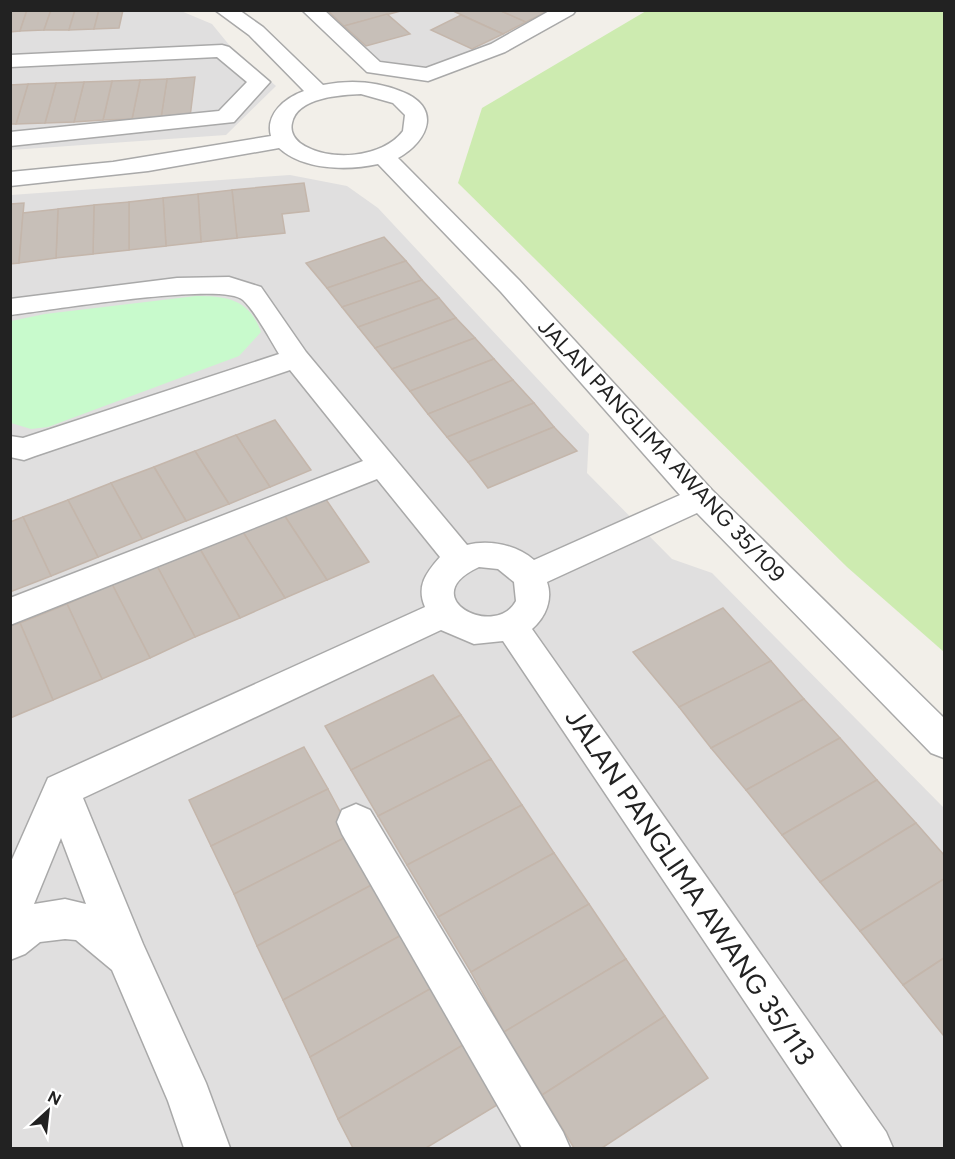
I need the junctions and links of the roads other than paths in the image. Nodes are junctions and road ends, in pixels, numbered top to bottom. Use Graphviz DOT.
graph roads {
  1 [pos="225,10"];
  2 [pos="312,10"];
  3 [pos="566,10"];
  4 [pos="10,61"];
  5 [pos="318,93"];
  6 [pos="10,140"];
  7 [pos="284,140"];
  8 [pos="383,156"];
  9 [pos="10,179"];
  10 [pos="10,308"];
  11 [pos="296,358"];
  12 [pos="10,446"];
  13 [pos="382,465"];
  14 [pos="701,498"];
  15 [pos="460,559"];
  16 [pos="529,576"];
  17 [pos="10,612"];
  18 [pos="443,614"];
  19 [pos="511,625"];
  20 [pos="945,742"];
  21 [pos="61,790"];
  22 [pos="356,822"];
  23 [pos="10,913"];
  24 [pos="10,940"];
  25 [pos="127,955"];
  26 [pos="207,1149"];
  27 [pos="547,1149"];
  28 [pos="870,1149"];
  1 -- 5 [label="street"];
  2 -- 3 [label="street"];
  4 -- 6 [label="street"];
  5 -- 7 [label="street"];
  5 -- 8 [label="street"];
  7 -- 8 [label="street"];
  7 -- 9 [label="street"];
  8 -- 14 [label="street, JALAN PANGLIMA AWANG 35/109"];
  10 -- 11 [label="street"];
  11 -- 12 [label="street"];
  11 -- 13 [label="street"];
  13 -- 15 [label="street"];
  13 -- 17 [label="street"];
  14 -- 16 [label="street"];
  14 -- 20 [label="street, JALAN PANGLIMA AWANG 35/109"];
  15 -- 16 [label="street"];
  15 -- 18 [label="street"];
  16 -- 19 [label="street"];
  18 -- 19 [label="street"];
  18 -- 21 [label="street"];
  19 -- 28 [label="street, JALAN PANGLIMA AWANG 35/113"];
  21 -- 23 [label="street"];
  21 -- 25 [label="street"];
  22 -- 27 [label="street"];
  24 -- 25 [label="street"];
  25 -- 26 [label="street"];
}
